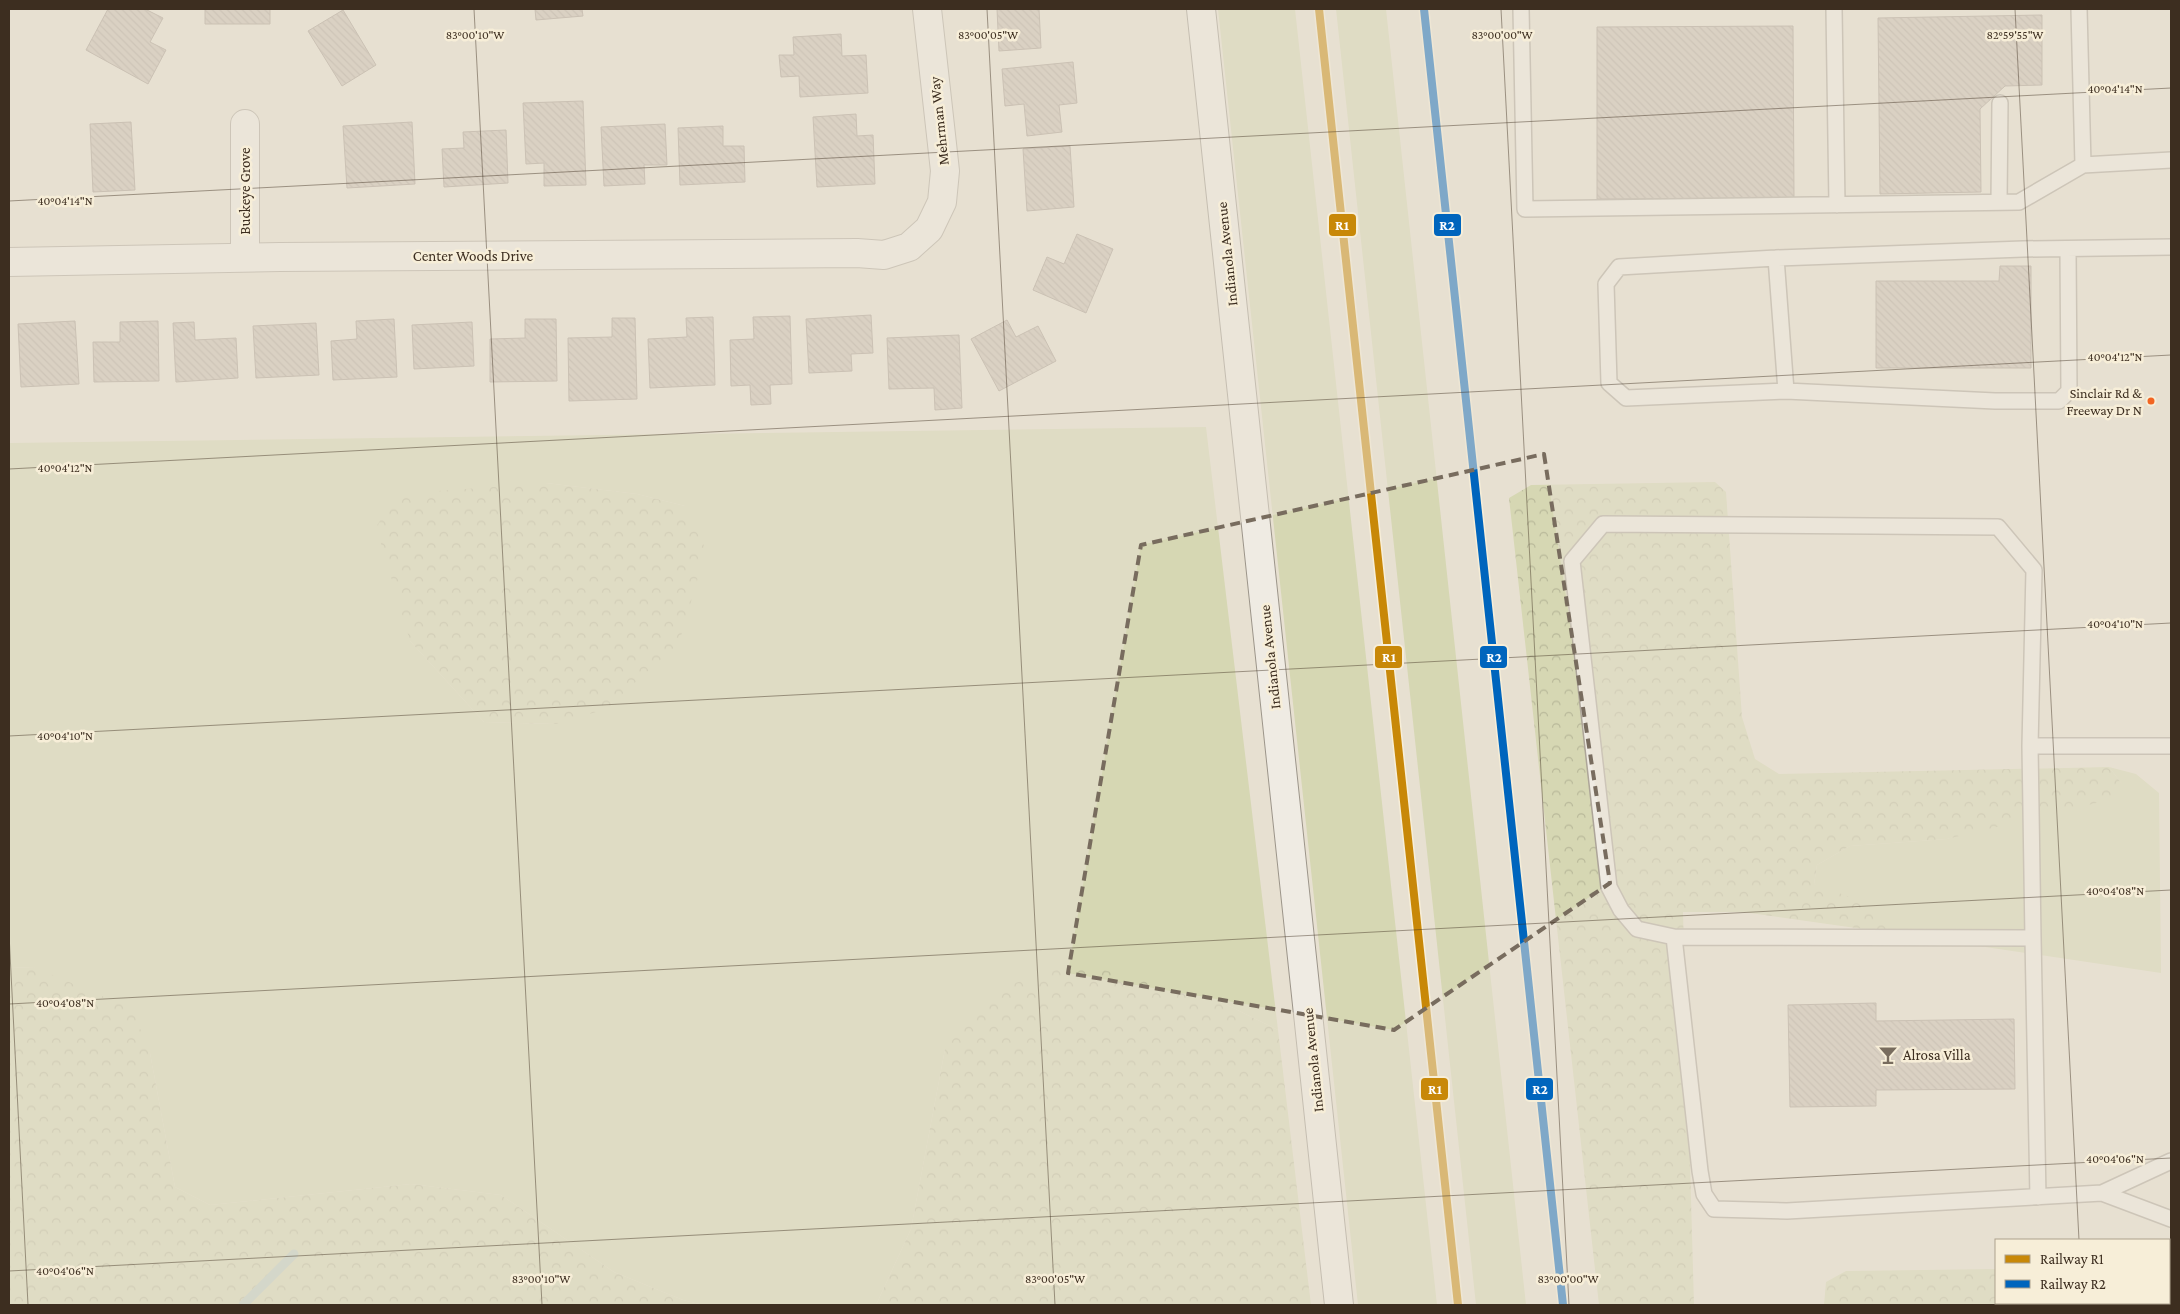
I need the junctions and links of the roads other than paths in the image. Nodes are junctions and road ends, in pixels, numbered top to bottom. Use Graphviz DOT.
graph roads {
  1 [pos="927,9"];
  2 [pos="1201,9"];
  3 [pos="1521,9"];
  4 [pos="1834,9"];
  5 [pos="2079,9"];
  6 [pos="2000,103"];
  7 [pos="245,124"];
  8 [pos="2171,160"];
  9 [pos="2083,165"];
  10 [pos="1999,202"];
  11 [pos="1837,204"];
  12 [pos="929,230"];
  13 [pos="2171,247"];
  14 [pos="2068,250"];
  15 [pos="245,257"];
  16 [pos="1776,258"];
  17 [pos="9,262"];
  18 [pos="1786,391"];
  19 [pos="2030,746"];
  20 [pos="2171,746"];
  21 [pos="1674,938"];
  22 [pos="2034,938"];
  23 [pos="2171,1160"];
  24 [pos="2102,1193"];
  25 [pos="2038,1197"];
  26 [pos="2171,1219"];
  27 [pos="1340,1305"];
  1 -- 12 [label="street, Mehrman Way"];
  2 -- 27 [label="street, Indianola Avenue"];
  3 -- 11 [label="lane"];
  4 -- 11 [label="lane"];
  5 -- 9 [label="lane"];
  6 -- 10 [label="lane"];
  7 -- 15 [label="street, Buckeye Grove"];
  8 -- 9 [label="lane"];
  9 -- 10 [label="lane"];
  10 -- 11 [label="lane"];
  12 -- 15 [label="street, Center Woods Drive"];
  13 -- 14 [label="lane"];
  14 -- 16 [label="lane"];
  14 -- 18 [label="lane"];
  15 -- 17 [label="street, Center Woods Drive"];
  16 -- 18 [label="lane"];
  16 -- 18 [label="lane"];
  19 -- 20 [label="lane"];
  19 -- 21 [label="lane"];
  19 -- 22 [label="lane"];
  21 -- 22 [label="lane"];
  21 -- 25 [label="lane"];
  22 -- 25 [label="lane"];
  23 -- 24 [label="lane"];
  24 -- 25 [label="lane"];
  24 -- 26 [label="lane"];
}
